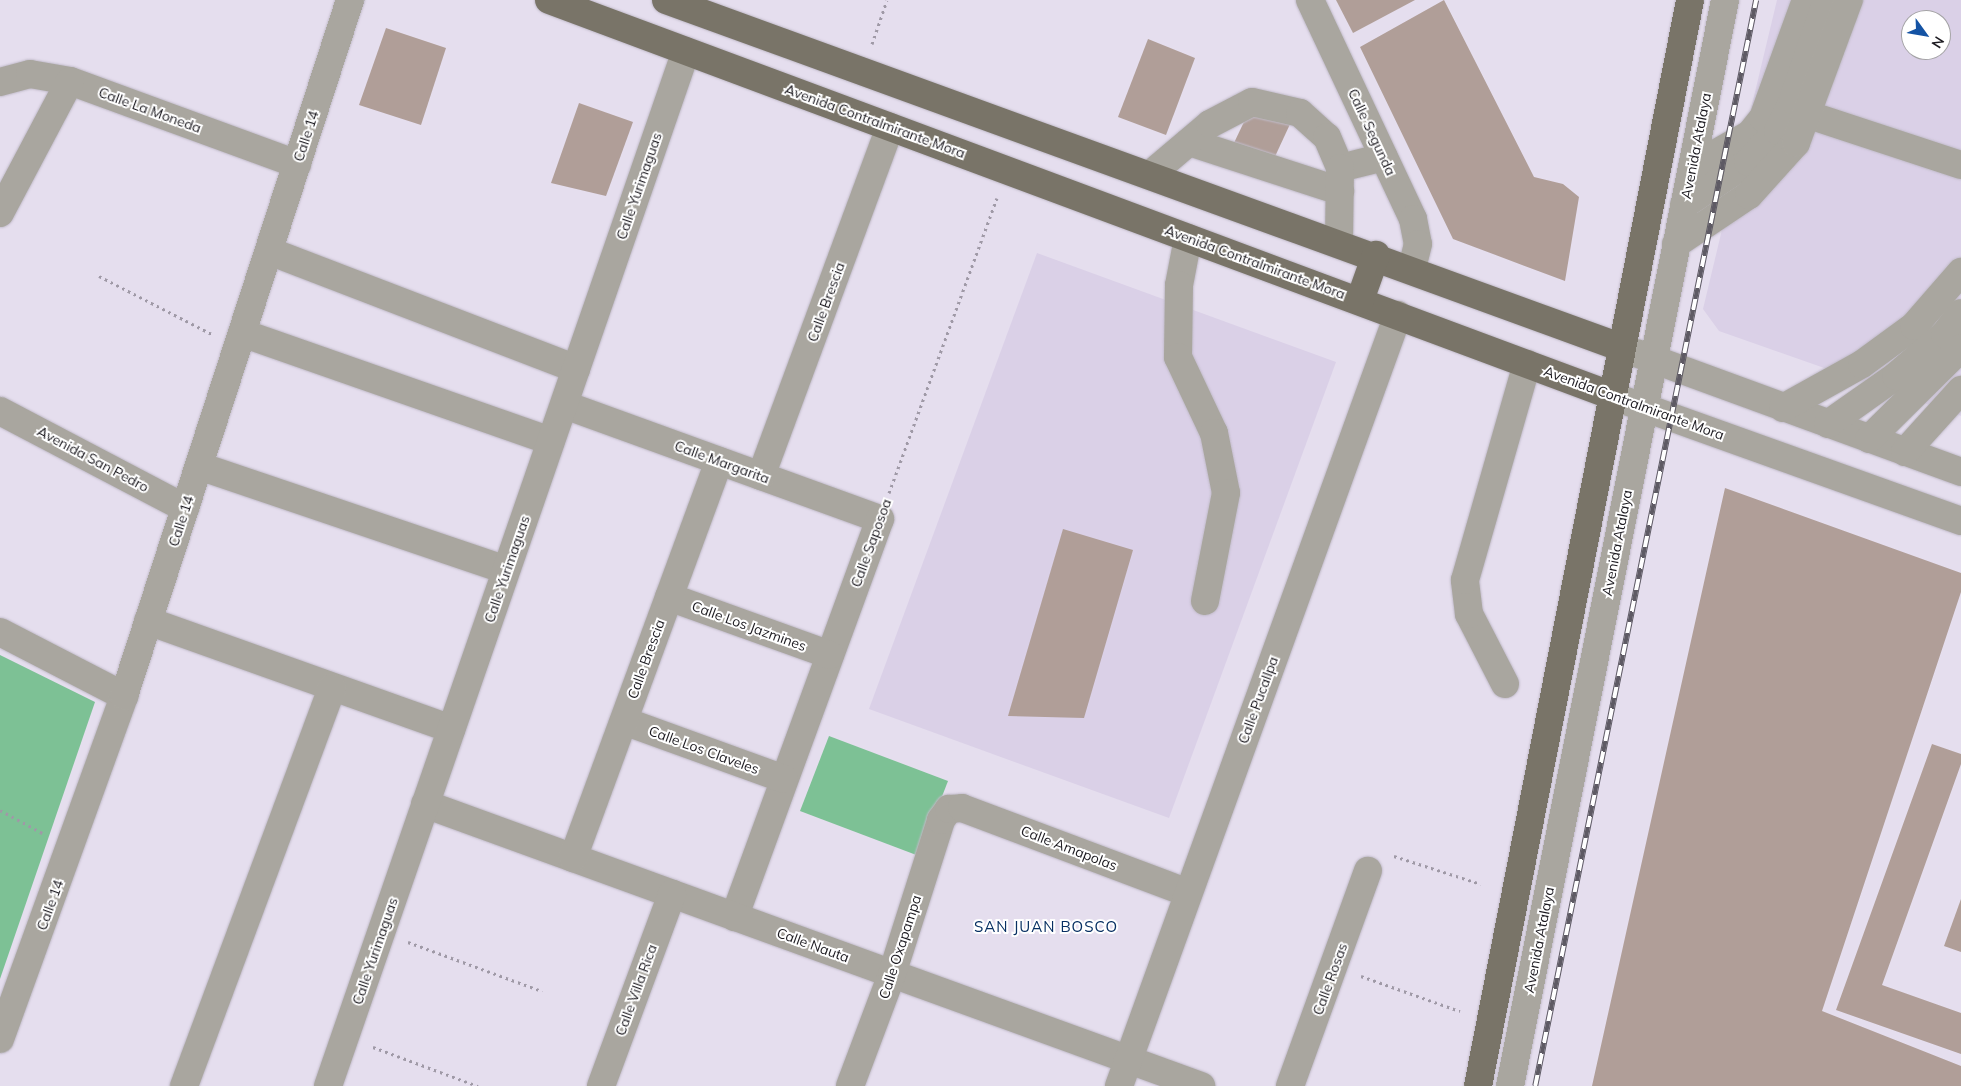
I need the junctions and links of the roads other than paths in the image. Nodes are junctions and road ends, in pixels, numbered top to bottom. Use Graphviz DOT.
graph roads {
  1 [pos="350,0"];
  2 [pos="549,0"];
  3 [pos="666,0"];
  4 [pos="1310,0"];
  5 [pos="1690,0"];
  6 [pos="1725,0"];
  7 [pos="1806,0"];
  8 [pos="1827,0"];
  9 [pos="1849,0"];
  10 [pos="686,51"];
  11 [pos="70,81"];
  12 [pos="0,82"];
  13 [pos="1809,115"];
  14 [pos="890,127"];
  15 [pos="1189,142"];
  16 [pos="1384,157"];
  17 [pos="297,164"];
  18 [pos="1961,166"];
  19 [pos="1692,167"];
  20 [pos="1151,174"];
  21 [pos="1340,180"];
  22 [pos="1684,205"];
  23 [pos="0,213"];
  24 [pos="1188,238"];
  25 [pos="1339,242"];
  26 [pos="1676,244"];
  27 [pos="269,251"];
  28 [pos="1376,255"];
  29 [pos="1412,268"];
  30 [pos="1961,272"];
  31 [pos="1360,300"];
  32 [pos="1961,312"];
  33 [pos="1398,314"];
  34 [pos="240,339"];
  35 [pos="1620,347"];
  36 [pos="1961,348"];
  37 [pos="1653,360"];
  38 [pos="1527,364"];
  39 [pos="576,369"];
  40 [pos="1961,390"];
  41 [pos="1610,395"];
  42 [pos="565,405"];
  43 [pos="1644,407"];
  44 [pos="1783,408"];
  45 [pos="0,411"];
  46 [pos="1828,424"];
  47 [pos="1869,439"];
  48 [pos="551,441"];
  49 [pos="1905,452"];
  50 [pos="718,461"];
  51 [pos="199,466"];
  52 [pos="1961,472"];
  53 [pos="762,476"];
  54 [pos="185,508"];
  55 [pos="880,519"];
  56 [pos="1961,521"];
  57 [pos="506,570"];
  58 [pos="669,597"];
  59 [pos="1205,601"];
  60 [pos="148,621"];
  61 [pos="0,632"];
  62 [pos="830,656"];
  63 [pos="1505,684"];
  64 [pos="332,688"];
  65 [pos="124,696"];
  66 [pos="624,721"];
  67 [pos="451,729"];
  68 [pos="784,779"];
  69 [pos="425,804"];
  70 [pos="949,809"];
  71 [pos="573,858"];
  72 [pos="1368,871"];
  73 [pos="1188,893"];
  74 [pos="672,894"];
  75 [pos="734,917"];
  76 [pos="892,974"];
  77 [pos="0,1039"];
  78 [pos="1128,1060"];
  79 [pos="184,1086"];
  80 [pos="328,1086"];
  81 [pos="601,1086"];
  82 [pos="850,1086"];
  83 [pos="1119,1086"];
  84 [pos="1201,1086"];
  85 [pos="1290,1086"];
  86 [pos="1478,1086"];
  87 [pos="1510,1086"];
  1 -- 17 [label="street, Calle 14"];
  2 -- 10 [label="main road, Avenida Contralmirante Mora"];
  3 -- 20 [label="main road"];
  4 -- 16 [label="street, Calle Segunda"];
  5 -- 35 [label="main road"];
  6 -- 19 [label="street, Avenida Atalaya"];
  7 -- 19 [label="street"];
  8 -- 22 [label="street"];
  9 -- 13 [label="street"];
  10 -- 14 [label="main road, Avenida Contralmirante Mora"];
  10 -- 39 [label="street, Calle Yurimaguas"];
  11 -- 12 [label="street, Calle La Moneda"];
  11 -- 17 [label="street, Calle La Moneda"];
  11 -- 23 [label="street"];
  13 -- 18 [label="street"];
  13 -- 26 [label="street"];
  14 -- 24 [label="main road, Avenida Contralmirante Mora"];
  14 -- 53 [label="street, Calle Brescia"];
  15 -- 20 [label="street"];
  15 -- 21 [label="street"];
  15 -- 21 [label="street"];
  16 -- 21 [label="street"];
  16 -- 29 [label="street, Calle Segunda"];
  17 -- 27 [label="street, Calle 14"];
  19 -- 22 [label="street, Avenida Atalaya"];
  20 -- 25 [label="main road"];
  21 -- 25 [label="street"];
  22 -- 26 [label="street, Avenida Atalaya"];
  24 -- 31 [label="main road, Avenida Contralmirante Mora"];
  24 -- 59 [label="street"];
  25 -- 28 [label="main road"];
  26 -- 37 [label="street, Avenida Atalaya"];
  27 -- 34 [label="street, Calle 14"];
  27 -- 39 [label="street"];
  28 -- 29 [label="main road"];
  28 -- 31 [label="main road"];
  29 -- 35 [label="main road"];
  30 -- 44 [label="street"];
  31 -- 33 [label="main road, Avenida Contralmirante Mora"];
  32 -- 46 [label="street"];
  33 -- 38 [label="main road, Avenida Contralmirante Mora"];
  33 -- 73 [label="street, Calle Pucallpa"];
  34 -- 48 [label="street"];
  34 -- 51 [label="street, Calle 14"];
  35 -- 37 [label="street"];
  35 -- 41 [label="main road"];
  36 -- 47 [label="street"];
  37 -- 43 [label="street, Avenida Atalaya"];
  37 -- 44 [label="street"];
  38 -- 41 [label="main road, Avenida Contralmirante Mora"];
  38 -- 63 [label="street"];
  39 -- 42 [label="street, Calle Yurimaguas"];
  40 -- 49 [label="street"];
  41 -- 43 [label="street, Avenida Contralmirante Mora"];
  41 -- 86 [label="main road"];
  42 -- 48 [label="street, Calle Yurimaguas"];
  42 -- 50 [label="street, Calle Margarita"];
  43 -- 56 [label="street, Avenida Contralmirante Mora"];
  43 -- 87 [label="street, Avenida Atalaya"];
  44 -- 46 [label="street"];
  45 -- 54 [label="street, Avenida San Pedro"];
  46 -- 47 [label="street"];
  47 -- 49 [label="street"];
  48 -- 57 [label="street, Calle Yurimaguas"];
  49 -- 52 [label="street"];
  50 -- 53 [label="street, Calle Margarita"];
  50 -- 58 [label="street, Calle Brescia"];
  51 -- 54 [label="street, Calle 14"];
  51 -- 57 [label="street"];
  53 -- 55 [label="street, Calle Margarita"];
  54 -- 60 [label="street, Calle 14"];
  55 -- 62 [label="street, Calle Saposoa"];
  57 -- 67 [label="street, Calle Yurimaguas"];
  58 -- 62 [label="street, Calle Los Jazmines"];
  58 -- 66 [label="street, Calle Brescia"];
  60 -- 64 [label="street"];
  60 -- 65 [label="street, Calle 14"];
  61 -- 65 [label="street"];
  62 -- 68 [label="street, Calle Saposoa"];
  64 -- 67 [label="street"];
  64 -- 79 [label="street"];
  65 -- 77 [label="street, Calle 14"];
  66 -- 68 [label="street, Calle Los Claveles"];
  66 -- 71 [label="street, Calle Brescia"];
  67 -- 69 [label="street, Calle Yurimaguas"];
  68 -- 75 [label="street, Calle Saposoa"];
  69 -- 71 [label="street, Calle Nauta"];
  69 -- 80 [label="street, Calle Yurimaguas"];
  70 -- 73 [label="street, Calle Amapolas"];
  70 -- 76 [label="street, Calle Oxapampa"];
  71 -- 74 [label="street, Calle Nauta"];
  72 -- 85 [label="street, Calle Rosas"];
  73 -- 78 [label="street, Calle Pucallpa"];
  74 -- 75 [label="street, Calle Nauta"];
  74 -- 81 [label="street, Calle Villa Rica"];
  75 -- 76 [label="street, Calle Nauta"];
  76 -- 78 [label="street, Calle Nauta"];
  76 -- 82 [label="street, Calle Oxapampa"];
  78 -- 83 [label="street, Calle Pucallpa"];
  78 -- 84 [label="street, Calle Nauta"];
}
